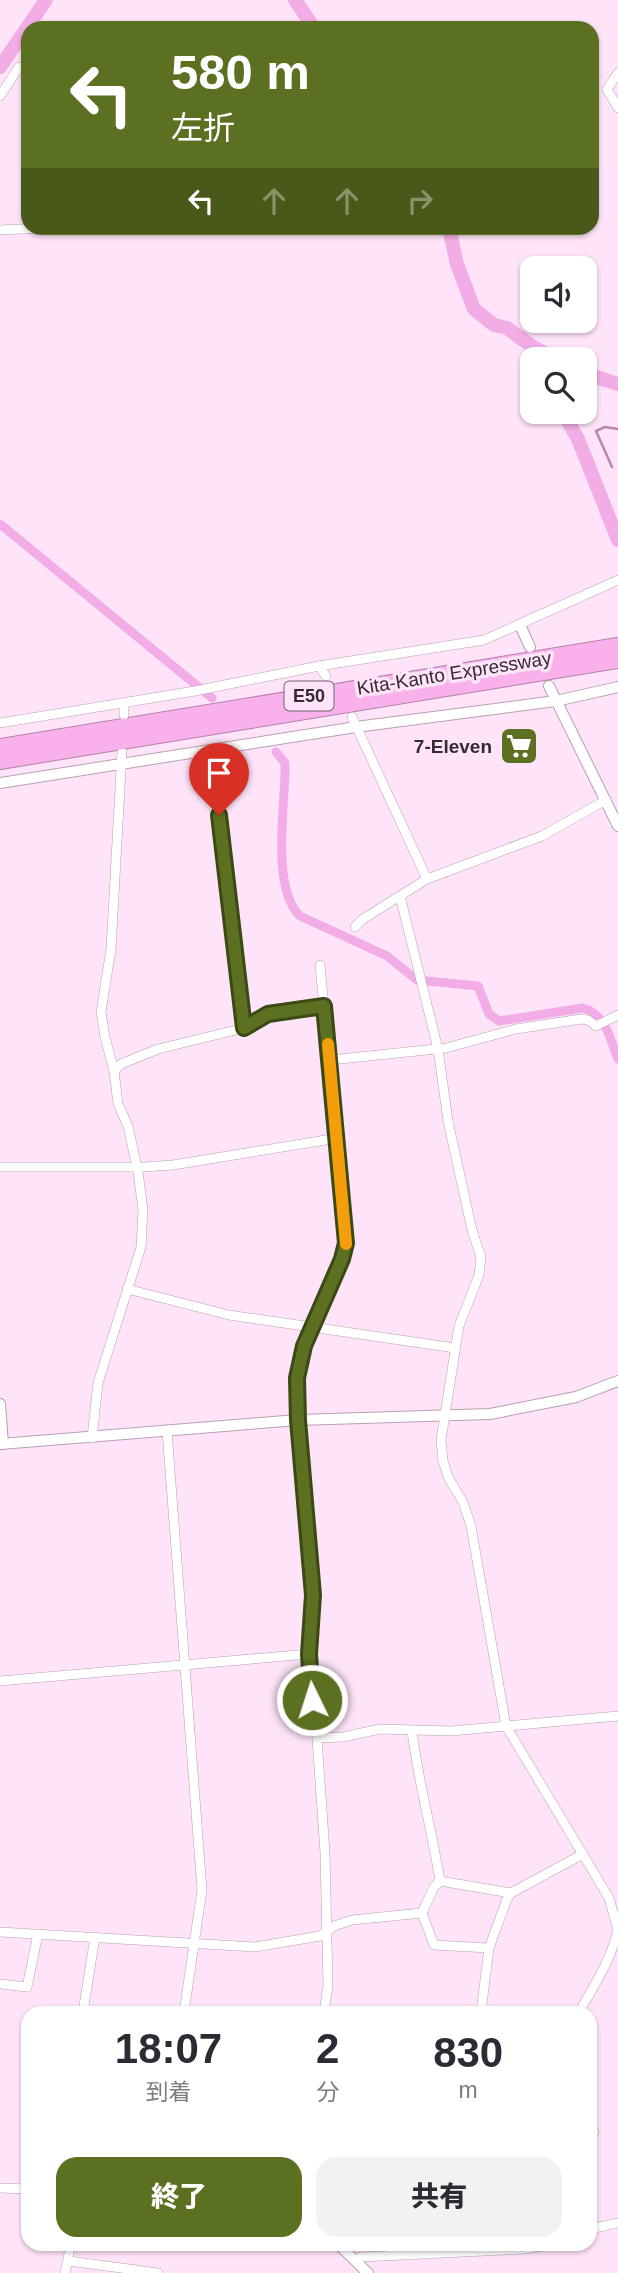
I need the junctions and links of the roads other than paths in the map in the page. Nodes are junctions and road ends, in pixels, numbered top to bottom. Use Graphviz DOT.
graph roads {
  1 [pos="19,67"];
  2 [pos="618,73"];
  3 [pos="0,96"];
  4 [pos="618,108"];
  5 [pos="21,229"];
  6 [pos="0,230"];
  7 [pos="618,580"];
  8 [pos="520,625"];
  9 [pos="618,646"];
  10 [pos="530,647"];
  11 [pos="618,660"];
  12 [pos="319,666"];
  13 [pos="326,676"];
  14 [pos="549,686"];
  15 [pos="618,687"];
  16 [pos="556,701"];
  17 [pos="124,703"];
  18 [pos="124,715"];
  19 [pos="354,722"];
  20 [pos="0,723"];
  21 [pos="0,747"];
  22 [pos="211,750"];
  23 [pos="122,758"];
  24 [pos="0,761"];
  25 [pos="0,783"];
  26 [pos="606,800"];
  27 [pos="618,825"];
  28 [pos="427,879"];
  29 [pos="400,896"];
  30 [pos="355,927"];
  31 [pos="320,965"];
  32 [pos="324,1006"];
  33 [pos="618,1015"];
  34 [pos="244,1028"];
  35 [pos="438,1049"];
  36 [pos="330,1060"];
  37 [pos="114,1071"];
  38 [pos="338,1138"];
  39 [pos="0,1167"];
  40 [pos="136,1167"];
  41 [pos="127,1289"];
  42 [pos="313,1326"];
  43 [pos="455,1348"];
  44 [pos="618,1381"];
  45 [pos="0,1404"];
  46 [pos="446,1416"];
  47 [pos="298,1420"];
  48 [pos="167,1431"];
  49 [pos="92,1438"];
  50 [pos="2,1444"];
  51 [pos="309,1654"];
  52 [pos="185,1664"];
  53 [pos="0,1681"];
  54 [pos="618,1716"];
  55 [pos="506,1726"];
  56 [pos="412,1731"];
  57 [pos="317,1738"];
  58 [pos="583,1854"];
  59 [pos="440,1881"];
  60 [pos="511,1893"];
  61 [pos="422,1913"];
  62 [pos="325,1931"];
  63 [pos="618,1931"];
  64 [pos="0,1932"];
  65 [pos="38,1934"];
  66 [pos="96,1937"];
  67 [pos="195,1943"];
  68 [pos="489,1948"];
  69 [pos="0,1984"];
  70 [pos="84,2006"];
  71 [pos="185,2006"];
  72 [pos="325,2006"];
  73 [pos="482,2006"];
  74 [pos="582,2006"];
  75 [pos="0,2188"];
  76 [pos="21,2189"];
  77 [pos="618,2223"];
  78 [pos="597,2228"];
  79 [pos="70,2251"];
  80 [pos="345,2251"];
  81 [pos="420,2251"];
  82 [pos="471,2251"];
  83 [pos="418,2255"];
  84 [pos="355,2260"];
  85 [pos="69,2261"];
  86 [pos="65,2273"];
  87 [pos="158,2273"];
  88 [pos="368,2273"];
  1 -- 3 [label="street"];
  2 -- 4 [label="street"];
  5 -- 6 [label="street"];
  7 -- 8 [label="street"];
  8 -- 10 [label="street"];
  8 -- 12 [label="street"];
  9 -- 21 [label="highway, Kita-Kanto Expressway / E50"];
  11 -- 24 [label="highway, Kita-Kanto Expressway / E50"];
  12 -- 13 [label="street"];
  12 -- 17 [label="street"];
  14 -- 16 [label="street"];
  15 -- 16 [label="street"];
  16 -- 19 [label="street"];
  16 -- 26 [label="street"];
  17 -- 18 [label="street"];
  17 -- 20 [label="street"];
  19 -- 22 [label="street"];
  19 -- 28 [label="street"];
  22 -- 23 [label="street"];
  22 -- 34 [label="street"];
  23 -- 25 [label="street"];
  23 -- 37 [label="street"];
  26 -- 27 [label="street"];
  26 -- 28 [label="street"];
  28 -- 29 [label="street"];
  29 -- 30 [label="street"];
  29 -- 35 [label="street"];
  31 -- 32 [label="street"];
  32 -- 34 [label="street"];
  32 -- 36 [label="street"];
  33 -- 35 [label="street"];
  34 -- 37 [label="street"];
  35 -- 36 [label="street"];
  35 -- 43 [label="street"];
  36 -- 38 [label="street"];
  37 -- 40 [label="street"];
  38 -- 40 [label="street"];
  38 -- 42 [label="street"];
  39 -- 40 [label="street"];
  40 -- 41 [label="street"];
  41 -- 42 [label="street"];
  41 -- 49 [label="street"];
  42 -- 43 [label="street"];
  42 -- 47 [label="street"];
  43 -- 46 [label="street"];
  44 -- 46 [label="street"];
  45 -- 50 [label="street"];
  46 -- 47 [label="street"];
  46 -- 55 [label="street"];
  47 -- 48 [label="street"];
  47 -- 51 [label="street"];
  48 -- 49 [label="street"];
  48 -- 52 [label="street"];
  49 -- 50 [label="street"];
  51 -- 52 [label="street"];
  51 -- 57 [label="street"];
  52 -- 53 [label="street"];
  52 -- 67 [label="street"];
  54 -- 55 [label="street"];
  55 -- 56 [label="street"];
  55 -- 58 [label="street"];
  56 -- 57 [label="street"];
  56 -- 59 [label="street"];
  57 -- 62 [label="street"];
  58 -- 60 [label="street"];
  58 -- 63 [label="street"];
  59 -- 60 [label="street"];
  59 -- 61 [label="street"];
  60 -- 68 [label="street"];
  61 -- 62 [label="street"];
  61 -- 68 [label="street"];
  62 -- 67 [label="street"];
  62 -- 72 [label="street"];
  63 -- 74 [label="street"];
  64 -- 65 [label="street"];
  65 -- 66 [label="street"];
  65 -- 69 [label="street"];
  66 -- 67 [label="street"];
  66 -- 70 [label="street"];
  67 -- 71 [label="street"];
  68 -- 73 [label="street"];
  75 -- 76 [label="street"];
  77 -- 78 [label="street"];
  79 -- 85 [label="street"];
  80 -- 84 [label="street"];
  81 -- 83 [label="street"];
  82 -- 83 [label="street"];
  83 -- 84 [label="street"];
  84 -- 88 [label="street"];
  85 -- 86 [label="street"];
  85 -- 87 [label="street"];
}
